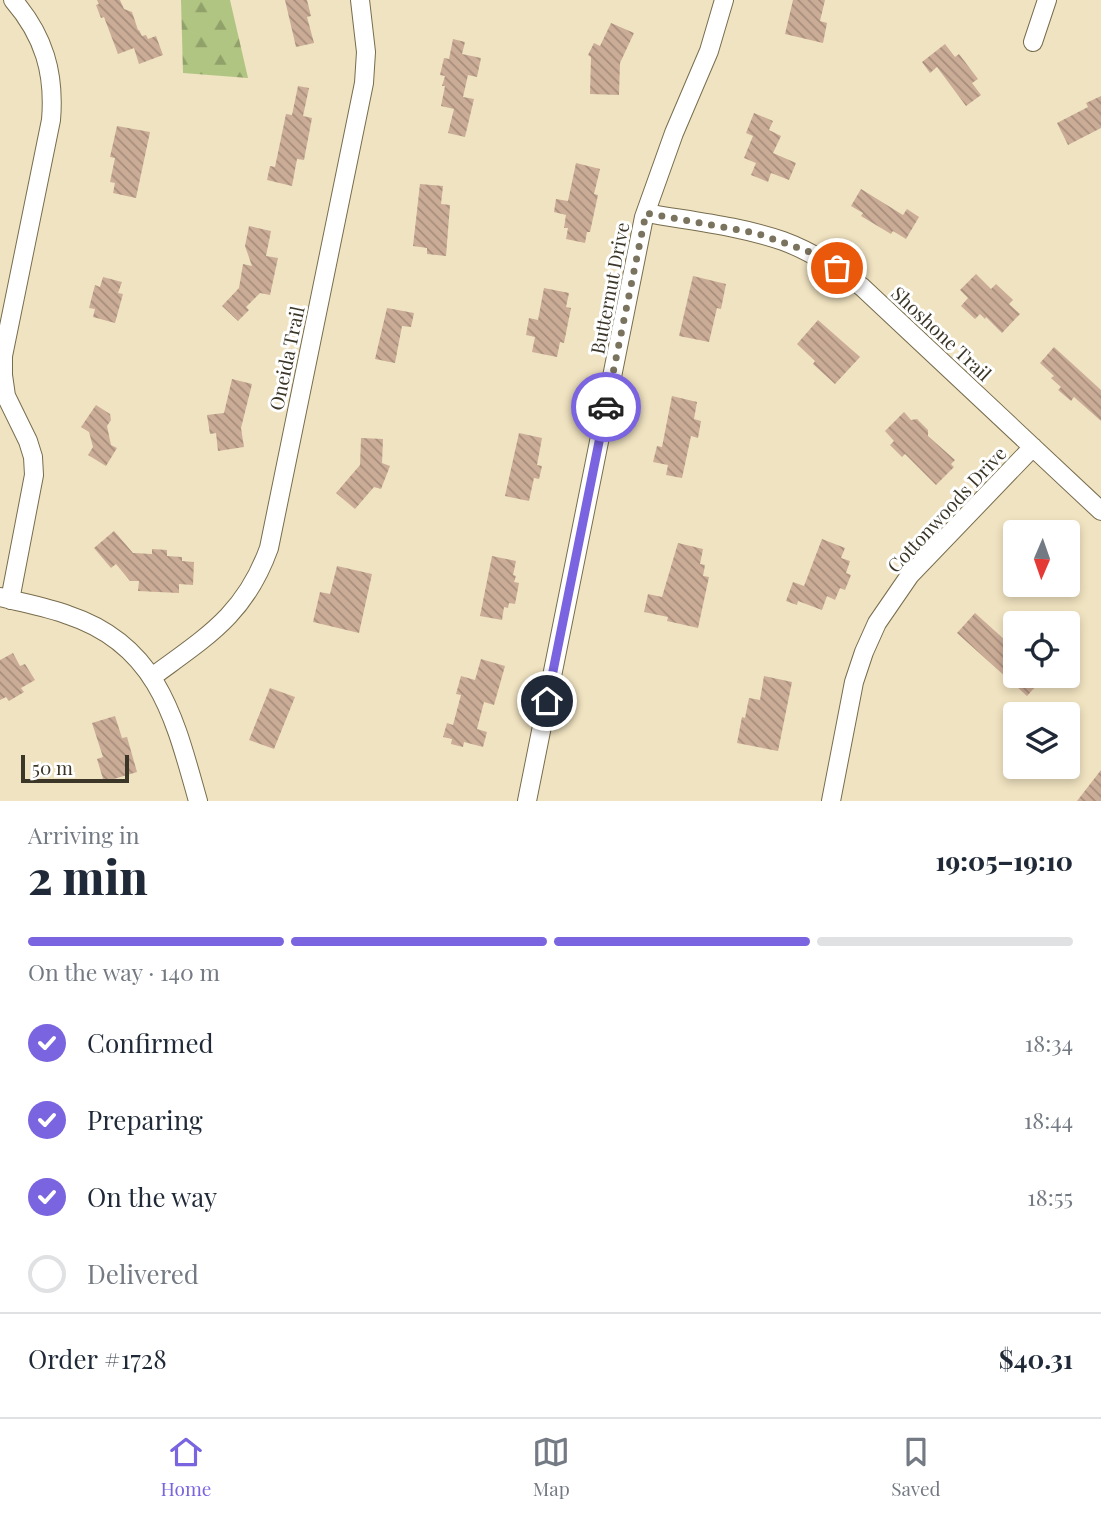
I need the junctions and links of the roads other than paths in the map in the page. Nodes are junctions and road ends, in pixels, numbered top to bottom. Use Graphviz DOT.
graph roads {
  1 [pos="13,0"];
  2 [pos="360,0"];
  3 [pos="724,0"];
  4 [pos="1047,0"];
  5 [pos="1033,43"];
  6 [pos="646,213"];
  7 [pos="8,287"];
  8 [pos="1033,447"];
  9 [pos="1101,511"];
  10 [pos="5,598"];
  11 [pos="152,677"];
  12 [pos="198,801"];
  13 [pos="527,801"];
  14 [pos="831,801"];
  1 -- 7 [label="street"];
  2 -- 11 [label="street, Oneida Trail"];
  3 -- 6 [label="street, Butternut Drive"];
  4 -- 5 [label="street"];
  6 -- 8 [label="street, Shoshone Trail"];
  6 -- 13 [label="street, Butternut Drive"];
  7 -- 10 [label="street"];
  8 -- 9 [label="street, Shoshone Trail"];
  8 -- 14 [label="street, Cottonwoods Drive"];
  10 -- 11 [label="street"];
  11 -- 12 [label="street"];
}
